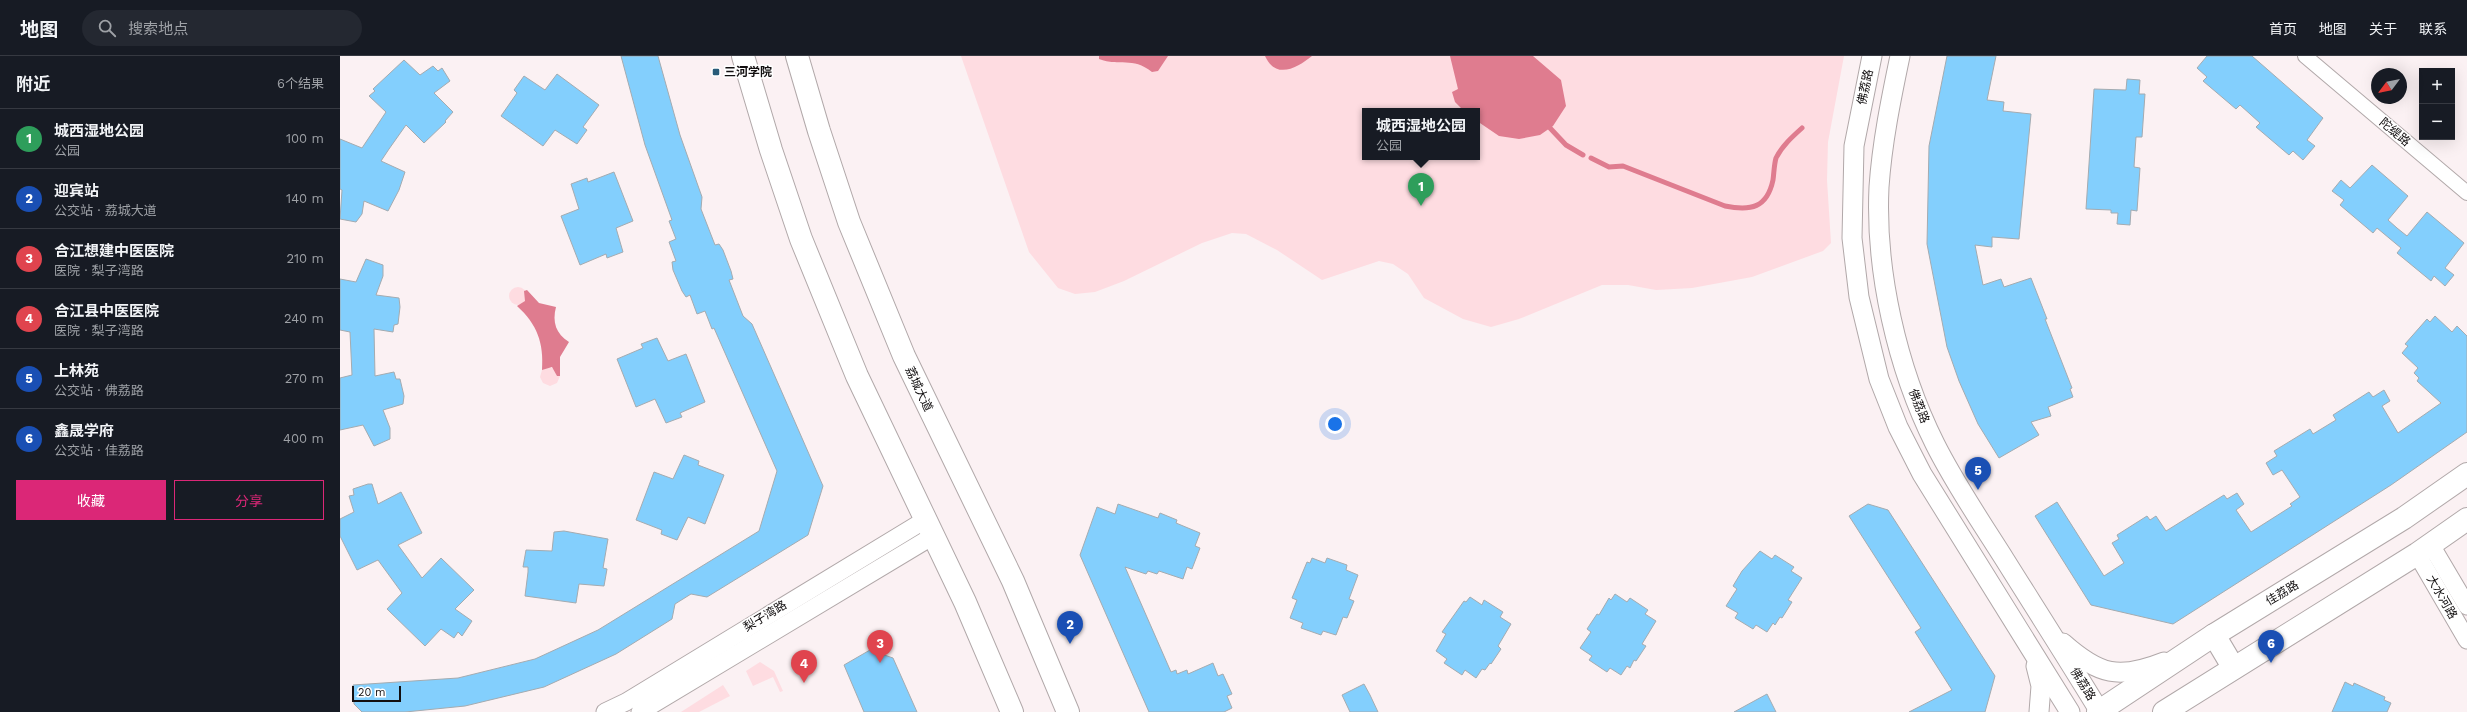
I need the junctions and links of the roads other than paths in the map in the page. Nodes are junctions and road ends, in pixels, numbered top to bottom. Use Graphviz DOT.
graph roads {
  1 [pos="743,56"];
  2 [pos="797,56"];
  3 [pos="1872,56"];
  4 [pos="1900,56"];
  5 [pos="2305,56"];
  6 [pos="2467,193"];
  7 [pos="2467,474"];
  8 [pos="2467,519"];
  9 [pos="929,528"];
  10 [pos="2424,549"];
  11 [pos="2467,606"];
  12 [pos="2047,626"];
  13 [pos="2214,635"];
  14 [pos="2467,640"];
  15 [pos="2029,648"];
  16 [pos="2182,655"];
  17 [pos="2233,667"];
  18 [pos="2194,692"];
  19 [pos="605,712"];
  20 [pos="640,712"];
  21 [pos="1012,712"];
  22 [pos="1068,712"];
  23 [pos="2039,712"];
  24 [pos="2070,712"];
  25 [pos="2099,712"];
  26 [pos="2164,712"];
  27 [pos="2176,712"];
  1 -- 9 [label="main road"];
  2 -- 22 [label="main road, 荔城大道"];
  3 -- 15 [label="main road, 佛荔路"];
  4 -- 12 [label="main road, 佛荔路"];
  5 -- 6 [label="street, 陀缇路"];
  7 -- 13 [label="main road, 佳荔路"];
  8 -- 10 [label="main road"];
  9 -- 19 [label="street, 梨子湾路"];
  9 -- 20 [label="street, 梨子湾路"];
  9 -- 21 [label="main road"];
  10 -- 11 [label="street, 大水河路"];
  10 -- 14 [label="street, 大水河路"];
  10 -- 17 [label="main road"];
  12 -- 16 [label="main road"];
  12 -- 25 [label="main road, 佛荔路"];
  13 -- 16 [label="main road, 佳荔路"];
  13 -- 17 [label="main road"];
  15 -- 23 [label="main road"];
  15 -- 24 [label="main road, 佛荔路"];
  16 -- 25 [label="main road, 佳荔路"];
  17 -- 18 [label="main road"];
  18 -- 26 [label="main road"];
  18 -- 27 [label="main road"];
}
